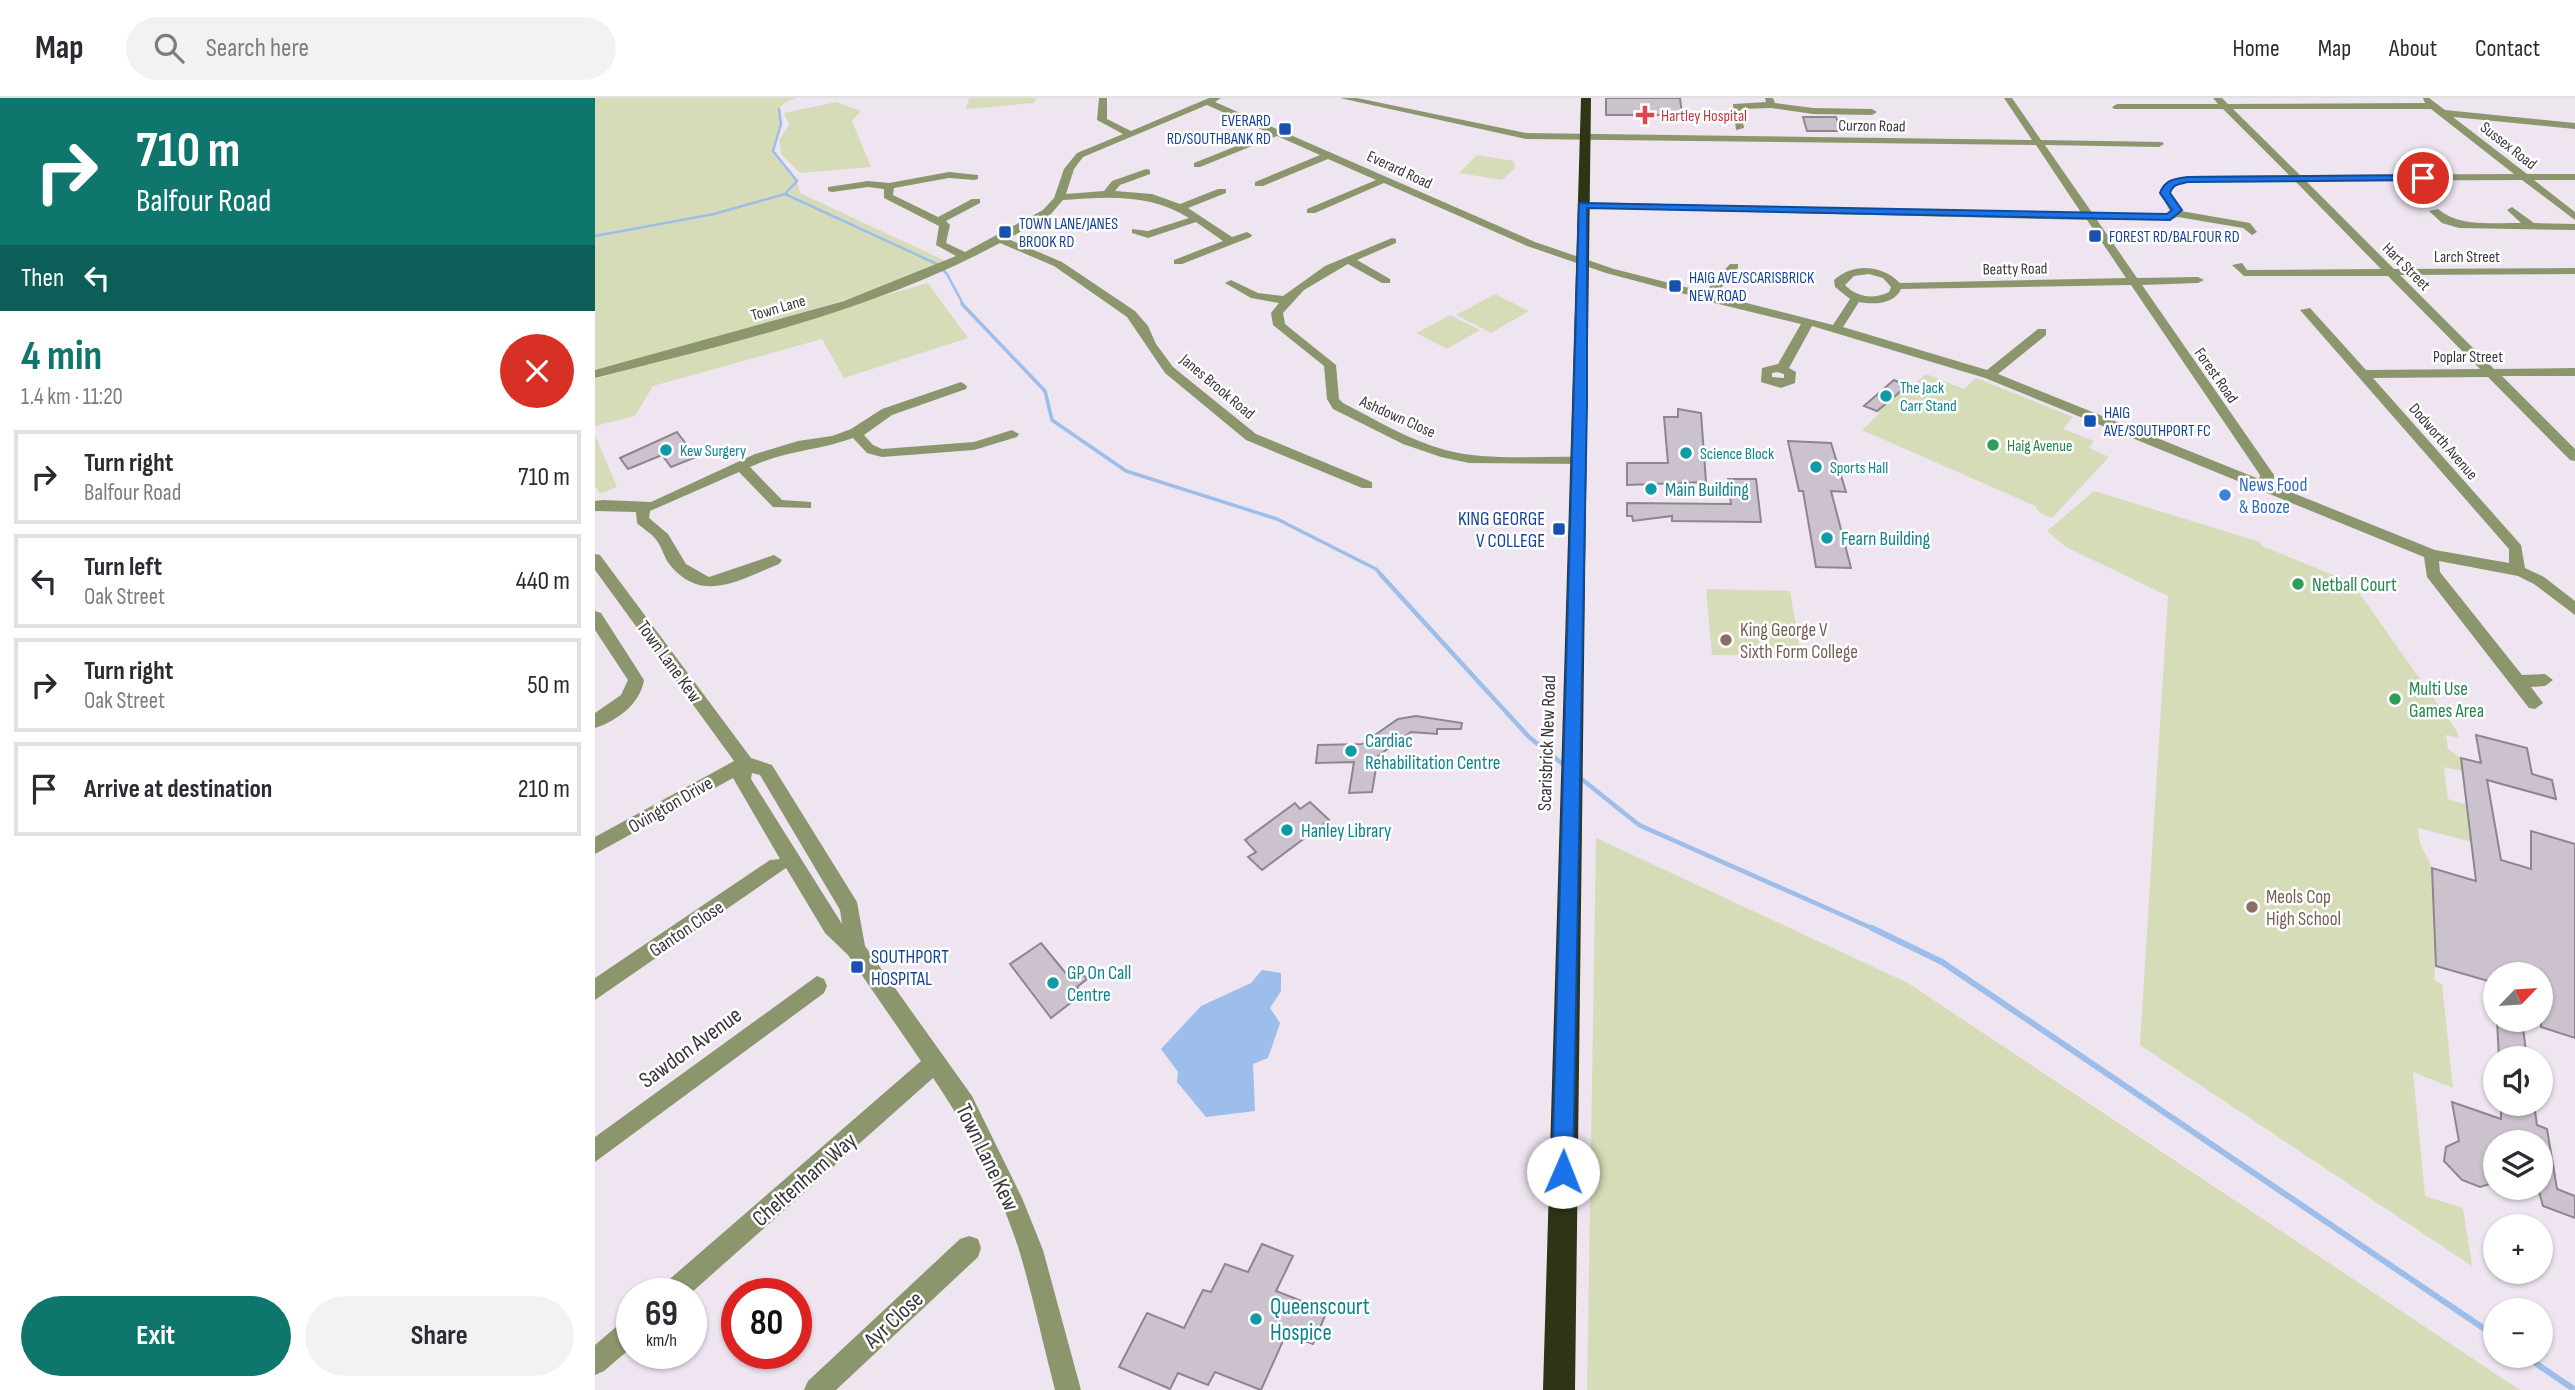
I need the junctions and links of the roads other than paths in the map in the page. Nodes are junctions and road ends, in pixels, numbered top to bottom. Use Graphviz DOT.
graph roads {
  1 [pos="1103,98"];
  2 [pos="1344,98"];
  3 [pos="1586,98"];
  4 [pos="2008,98"];
  5 [pos="2424,98"];
  6 [pos="1212,100"];
  7 [pos="1770,102"];
  8 [pos="2221,102"];
  9 [pos="2434,106"];
  10 [pos="2117,107"];
  11 [pos="1872,112"];
  12 [pos="2443,113"];
  13 [pos="2575,126"];
  14 [pos="1739,128"];
  15 [pos="1279,132"];
  16 [pos="1128,133"];
  17 [pos="1585,137"];
  18 [pos="2039,143"];
  19 [pos="2159,144"];
  20 [pos="1331,154"];
  21 [pos="1196,165"];
  22 [pos="1146,172"];
  23 [pos="974,177"];
  24 [pos="2524,177"];
  25 [pos="2575,177"];
  26 [pos="2298,178"];
  27 [pos="1385,179"];
  28 [pos="1259,184"];
  29 [pos="889,187"];
  30 [pos="832,188"];
  31 [pos="1222,191"];
  32 [pos="1107,194"];
  33 [pos="1062,197"];
  34 [pos="976,201"];
  35 [pos="1583,205"];
  36 [pos="1180,208"];
  37 [pos="2512,210"];
  38 [pos="1311,211"];
  39 [pos="2434,211"];
  40 [pos="2177,214"];
  41 [pos="2088,217"];
  42 [pos="2575,217"];
  43 [pos="1195,219"];
  44 [pos="938,221"];
  45 [pos="2532,226"];
  46 [pos="2575,227"];
  47 [pos="1136,231"];
  48 [pos="2252,232"];
  49 [pos="1247,235"];
  50 [pos="1000,239"];
  51 [pos="1392,240"];
  52 [pos="1231,241"];
  53 [pos="966,257"];
  54 [pos="1349,260"];
  55 [pos="1178,262"];
  56 [pos="1581,262"];
  57 [pos="2238,265"];
  58 [pos="1734,266"];
  59 [pos="2575,271"];
  60 [pos="2391,272"];
  61 [pos="2198,280"];
  62 [pos="1386,281"];
  63 [pos="2133,281"];
  64 [pos="1231,283"];
  65 [pos="1897,286"];
  66 [pos="1706,298"];
  67 [pos="1856,298"];
  68 [pos="1285,300"];
  69 [pos="2306,310"];
  70 [pos="1808,323"];
  71 [pos="1836,329"];
  72 [pos="2042,332"];
  73 [pos="2351,340"];
  74 [pos="2334,341"];
  75 [pos="1782,369"];
  76 [pos="2575,372"];
  77 [pos="2492,373"];
  78 [pos="595,374"];
  79 [pos="2362,374"];
  80 [pos="1989,375"];
  81 [pos="961,386"];
  82 [pos="856,432"];
  83 [pos="1012,434"];
  84 [pos="2575,457"];
  85 [pos="1579,461"];
  86 [pos="742,467"];
  87 [pos="1367,485"];
  88 [pos="2265,488"];
  89 [pos="806,505"];
  90 [pos="595,506"];
  91 [pos="643,509"];
  92 [pos="2431,554"];
  93 [pos="595,559"];
  94 [pos="774,561"];
  95 [pos="2517,568"];
  96 [pos="2575,610"];
  97 [pos="595,617"];
  98 [pos="2545,680"];
  99 [pos="2517,681"];
  100 [pos="2535,703"];
  101 [pos="595,721"];
  102 [pos="745,763"];
  103 [pos="595,846"];
  104 [pos="777,866"];
  105 [pos="817,986"];
  106 [pos="595,990"];
  107 [pos="934,1063"];
  108 [pos="595,1151"];
  109 [pos="969,1248"];
  110 [pos="690,1278"];
  111 [pos="616,1344"];
  112 [pos="595,1362"];
  113 [pos="817,1390"];
  114 [pos="1068,1390"];
  115 [pos="1559,1390"];
  1 -- 16 [label="street"];
  2 -- 17 [label="street, Curzon Road"];
  3 -- 17 [label="highway, Scarisbrick New Road"];
  4 -- 18 [label="street, Forest Road"];
  5 -- 9 [label="street, Sussex Road"];
  6 -- 15 [label="street, Everard Road"];
  6 -- 16 [label="street"];
  7 -- 11 [label="street"];
  7 -- 14 [label="street"];
  8 -- 9 [label="street"];
  8 -- 10 [label="street"];
  8 -- 26 [label="street, Hart Street"];
  9 -- 12 [label="street, Sussex Road"];
  12 -- 13 [label="street"];
  12 -- 24 [label="street, Sussex Road"];
  15 -- 20 [label="street, Everard Road"];
  15 -- 21 [label="street"];
  16 -- 33 [label="street"];
  17 -- 18 [label="street, Curzon Road"];
  17 -- 35 [label="highway, Scarisbrick New Road"];
  18 -- 19 [label="street, Curzon Road"];
  18 -- 41 [label="street, Forest Road"];
  20 -- 27 [label="street, Everard Road"];
  20 -- 28 [label="street"];
  22 -- 32 [label="street"];
  23 -- 29 [label="street"];
  24 -- 25 [label="street"];
  24 -- 26 [label="street"];
  24 -- 42 [label="street, Sussex Road"];
  26 -- 40 [label="street"];
  26 -- 60 [label="street, Hart Street"];
  27 -- 38 [label="street"];
  27 -- 56 [label="street, Everard Road"];
  29 -- 30 [label="street"];
  29 -- 44 [label="street"];
  31 -- 36 [label="street"];
  32 -- 33 [label="street"];
  32 -- 36 [label="street"];
  33 -- 50 [label="street, Town Lane"];
  34 -- 44 [label="street"];
  35 -- 41 [label="street"];
  35 -- 56 [label="highway, Scarisbrick New Road"];
  36 -- 43 [label="street"];
  37 -- 45 [label="street"];
  39 -- 45 [label="street"];
  40 -- 41 [label="street"];
  40 -- 48 [label="street"];
  41 -- 63 [label="street, Forest Road"];
  43 -- 47 [label="street"];
  43 -- 52 [label="street"];
  44 -- 53 [label="street"];
  45 -- 46 [label="street"];
  49 -- 52 [label="street"];
  50 -- 53 [label="street, Town Lane"];
  50 -- 87 [label="street, Janes Brook Road"];
  51 -- 54 [label="street"];
  52 -- 55 [label="street"];
  53 -- 78 [label="street, Town Lane"];
  54 -- 62 [label="street"];
  54 -- 68 [label="street"];
  56 -- 66 [label="street"];
  56 -- 85 [label="highway, Scarisbrick New Road"];
  57 -- 60 [label="street, Larch Street"];
  58 -- 66 [label="street"];
  59 -- 60 [label="street, Larch Street"];
  60 -- 77 [label="street, Hart Street"];
  61 -- 63 [label="street"];
  63 -- 65 [label="street, Beatty Road"];
  63 -- 88 [label="street, Forest Road"];
  64 -- 68 [label="street"];
  65 -- 67 [label="street, Beatty Road"];
  65 -- 67 [label="street, Beatty Road"];
  66 -- 70 [label="street"];
  67 -- 71 [label="street"];
  68 -- 85 [label="street, Ashdown Close"];
  69 -- 74 [label="street, Dodworth Avenue"];
  70 -- 71 [label="street"];
  70 -- 75 [label="street"];
  71 -- 80 [label="street"];
  72 -- 80 [label="street"];
  73 -- 74 [label="street"];
  74 -- 79 [label="street, Dodworth Avenue"];
  76 -- 77 [label="street, Poplar Street"];
  77 -- 79 [label="street, Poplar Street"];
  77 -- 84 [label="street, Hart Street"];
  79 -- 95 [label="street, Dodworth Avenue"];
  80 -- 88 [label="street"];
  81 -- 82 [label="street"];
  82 -- 83 [label="street"];
  82 -- 86 [label="street"];
  85 -- 115 [label="highway, Scarisbrick New Road"];
  86 -- 89 [label="street"];
  86 -- 91 [label="street"];
  88 -- 92 [label="street"];
  90 -- 91 [label="street"];
  91 -- 94 [label="street"];
  92 -- 95 [label="street"];
  92 -- 99 [label="street"];
  93 -- 102 [label="street, Town Lane Kew"];
  95 -- 96 [label="street"];
  97 -- 101 [label="street"];
  98 -- 99 [label="street"];
  99 -- 100 [label="street"];
  102 -- 103 [label="street, Ovington Drive"];
  102 -- 107 [label="street, Town Lane Kew"];
  104 -- 106 [label="street, Ganton Close"];
  105 -- 108 [label="street, Sawdon Avenue"];
  107 -- 110 [label="street, Cheltenham Way"];
  107 -- 114 [label="street, Town Lane Kew"];
  109 -- 113 [label="street, Ayr Close"];
  111 -- 112 [label="street"];
}
